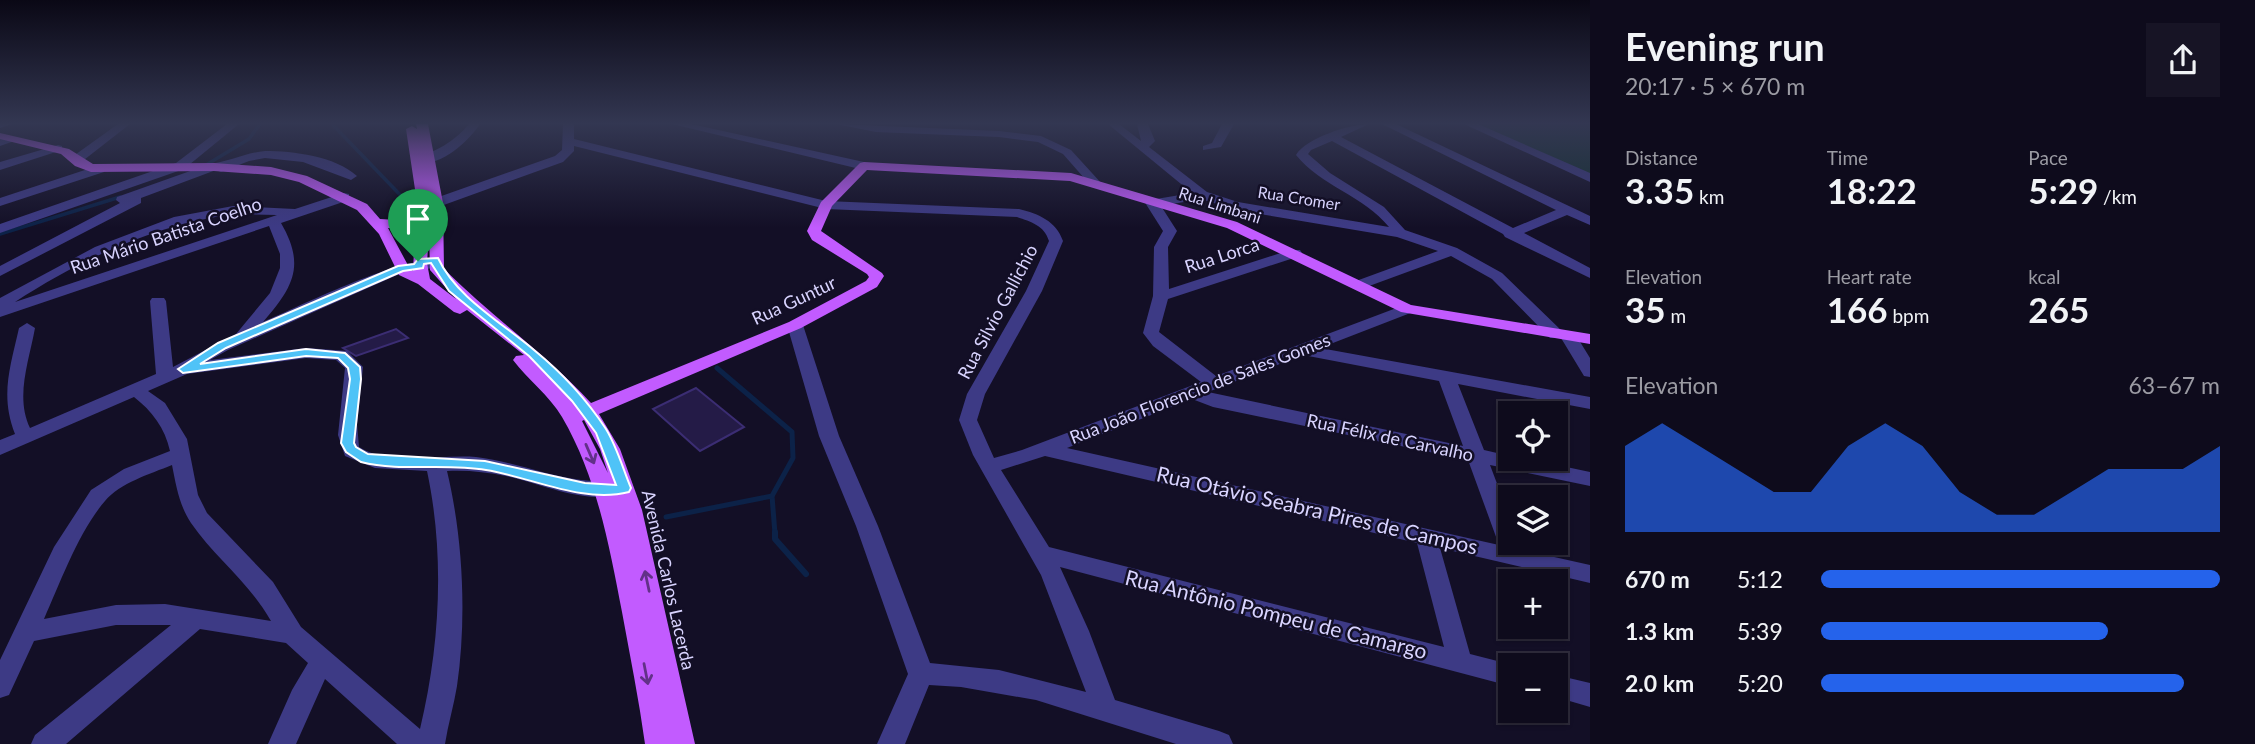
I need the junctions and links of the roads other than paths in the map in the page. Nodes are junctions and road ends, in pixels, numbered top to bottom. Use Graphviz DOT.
graph roads {
  1 [pos="25,159"];
  2 [pos="193,159"];
  3 [pos="244,159"];
  4 [pos="292,159"];
  5 [pos="558,159"];
  6 [pos="662,159"];
  7 [pos="832,159"];
  8 [pos="1073,159"];
  9 [pos="1156,159"];
  10 [pos="1306,159"];
  11 [pos="1372,159"];
  12 [pos="1460,159"];
  13 [pos="1547,159"];
  14 [pos="76,160"];
  15 [pos="424,160"];
  16 [pos="0,166"];
  17 [pos="864,166"];
  18 [pos="183,167"];
  19 [pos="214,167"];
  20 [pos="100,169"];
  21 [pos="351,176"];
  22 [pos="1590,178"];
  23 [pos="1096,184"];
  24 [pos="146,192"];
  25 [pos="1198,196"];
  26 [pos="344,197"];
  27 [pos="0,202"];
  28 [pos="1154,202"];
  29 [pos="430,204"];
  30 [pos="826,205"];
  31 [pos="1567,210"];
  32 [pos="297,212"];
  33 [pos="1198,215"];
  34 [pos="273,221"];
  35 [pos="1590,221"];
  36 [pos="423,225"];
  37 [pos="381,228"];
  38 [pos="0,229"];
  39 [pos="1400,233"];
  40 [pos="1510,234"];
  41 [pos="0,239"];
  42 [pos="1452,251"];
  43 [pos="1295,253"];
  44 [pos="418,265"];
  45 [pos="0,272"];
  46 [pos="1590,274"];
  47 [pos="1361,284"];
  48 [pos="1161,296"];
  49 [pos="158,301"];
  50 [pos="0,305"];
  51 [pos="1407,309"];
  52 [pos="0,312"];
  53 [pos="795,325"];
  54 [pos="27,328"];
  55 [pos="1562,335"];
  56 [pos="239,339"];
  57 [pos="1590,340"];
  58 [pos="1300,350"];
  59 [pos="183,369"];
  60 [pos="1590,372"];
  61 [pos="165,376"];
  62 [pos="1446,376"];
  63 [pos="1212,382"];
  64 [pos="135,389"];
  65 [pos="1191,392"];
  66 [pos="1590,403"];
  67 [pos="581,415"];
  68 [pos="25,436"];
  69 [pos="0,448"];
  70 [pos="1044,449"];
  71 [pos="181,454"];
  72 [pos="1476,456"];
  73 [pos="435,463"];
  74 [pos="991,466"];
  75 [pos="1590,479"];
  76 [pos="615,489"];
  77 [pos="1426,537"];
  78 [pos="1042,554"];
  79 [pos="1514,556"];
  80 [pos="1590,574"];
  81 [pos="195,619"];
  82 [pos="27,632"];
  83 [pos="292,634"];
  84 [pos="323,661"];
  85 [pos="1460,662"];
  86 [pos="1498,672"];
  87 [pos="921,674"];
  88 [pos="0,687"];
  89 [pos="1568,689"];
  90 [pos="1590,695"];
  91 [pos="1105,709"];
  92 [pos="45,744"];
  93 [pos="282,744"];
  94 [pos="417,744"];
  95 [pos="431,744"];
  96 [pos="659,744"];
  97 [pos="681,744"];
  98 [pos="891,744"];
  99 [pos="1219,744"];
  1 -- 16 [label="street"];
  2 -- 18 [label="street"];
  3 -- 19 [label="street"];
  4 -- 21 [label="street"];
  5 -- 29 [label="street"];
  6 -- 30 [label="street, Rua Silvio Gallichio"];
  7 -- 17 [label="street, Rua Limbani"];
  8 -- 23 [label="street"];
  9 -- 25 [label="street"];
  10 -- 39 [label="street"];
  11 -- 40 [label="street"];
  12 -- 31 [label="street"];
  13 -- 22 [label="street"];
  14 -- 20 [label="main road"];
  15 -- 29 [label="main road"];
  17 -- 23 [label="main road, Rua Limbani"];
  17 -- 30 [label="main road, Rua Guntur"];
  18 -- 19 [label="main road"];
  18 -- 20 [label="main road"];
  18 -- 38 [label="street"];
  19 -- 24 [label="street"];
  19 -- 26 [label="main road"];
  20 -- 27 [label="street"];
  23 -- 28 [label="main road, Rua Limbani"];
  24 -- 41 [label="street"];
  24 -- 45 [label="street"];
  25 -- 28 [label="street, Rua Cromer"];
  25 -- 33 [label="street"];
  25 -- 39 [label="street, Rua Cromer"];
  26 -- 32 [label="street, Rua Mário Batista Coelho"];
  26 -- 37 [label="main road"];
  28 -- 33 [label="main road, Rua Limbani"];
  28 -- 48 [label="street"];
  29 -- 36 [label="main road"];
  30 -- 53 [label="main road, Rua Guntur"];
  30 -- 74 [label="street, Rua Silvio Gallichio"];
  31 -- 35 [label="street"];
  31 -- 40 [label="street"];
  32 -- 34 [label="street, Rua Mário Batista Coelho"];
  32 -- 50 [label="street"];
  33 -- 43 [label="main road, Rua Limbani"];
  34 -- 52 [label="street, Rua Mário Batista Coelho"];
  34 -- 56 [label="street"];
  36 -- 37 [label="main road"];
  36 -- 44 [label="main road"];
  37 -- 44 [label="main road, Avenida Carlos Lacerda"];
  39 -- 42 [label="street, Rua Cromer"];
  40 -- 46 [label="street"];
  42 -- 47 [label="street"];
  42 -- 55 [label="street, Rua Cromer"];
  43 -- 47 [label="main road, Rua Limbani"];
  43 -- 48 [label="street, Rua Lorca"];
  44 -- 56 [label="street"];
  44 -- 67 [label="main road, Avenida Carlos Lacerda"];
  47 -- 51 [label="main road, Rua Limbani"];
  48 -- 63 [label="street"];
  49 -- 61 [label="street"];
  51 -- 55 [label="main road, Rua Limbani"];
  51 -- 58 [label="street, Rua João Florencio de Sales Gomes"];
  53 -- 67 [label="main road, Rua Guntur"];
  53 -- 87 [label="street"];
  54 -- 68 [label="street"];
  55 -- 57 [label="main road, Rua Limbani"];
  55 -- 60 [label="street, Rua Cromer"];
  56 -- 59 [label="street"];
  58 -- 62 [label="street"];
  58 -- 63 [label="street, Rua João Florencio de Sales Gomes"];
  59 -- 61 [label="street"];
  59 -- 73 [label="street"];
  61 -- 64 [label="street"];
  62 -- 66 [label="street"];
  62 -- 72 [label="street"];
  63 -- 65 [label="street, Rua João Florencio de Sales Gomes"];
  64 -- 68 [label="street"];
  64 -- 71 [label="street"];
  65 -- 70 [label="street, Rua João Florencio de Sales Gomes"];
  65 -- 72 [label="street, Rua Félix de Carvalho"];
  67 -- 76 [label="main road, Avenida Carlos Lacerda"];
  68 -- 69 [label="street"];
  70 -- 74 [label="street, Rua João Florencio de Sales Gomes"];
  70 -- 77 [label="street, Rua Otávio Seabra Pires de Campos"];
  71 -- 82 [label="street"];
  71 -- 83 [label="street"];
  72 -- 75 [label="street, Rua Félix de Carvalho"];
  72 -- 79 [label="street"];
  73 -- 76 [label="street"];
  73 -- 95 [label="street"];
  74 -- 78 [label="street, Rua Silvio Gallichio"];
  76 -- 96 [label="main road, Avenida Carlos Lacerda, one-way"];
  97 -- 76 [label="main road, Avenida Carlos Lacerda, one-way"];
  77 -- 79 [label="street, Rua Otávio Seabra Pires de Campos"];
  77 -- 85 [label="street"];
  78 -- 85 [label="street, Rua Antônio Pompeu de Camargo"];
  78 -- 91 [label="street, Rua Silvio Gallichio"];
  79 -- 80 [label="street, Rua Otávio Seabra Pires de Campos"];
  81 -- 82 [label="street"];
  81 -- 83 [label="street"];
  81 -- 92 [label="street"];
  82 -- 88 [label="street"];
  83 -- 84 [label="street"];
  84 -- 93 [label="street"];
  84 -- 94 [label="street"];
  85 -- 86 [label="street, Rua Antônio Pompeu de Camargo"];
  87 -- 91 [label="street"];
  87 -- 98 [label="street"];
  89 -- 90 [label="street"];
  91 -- 99 [label="street"];
}
